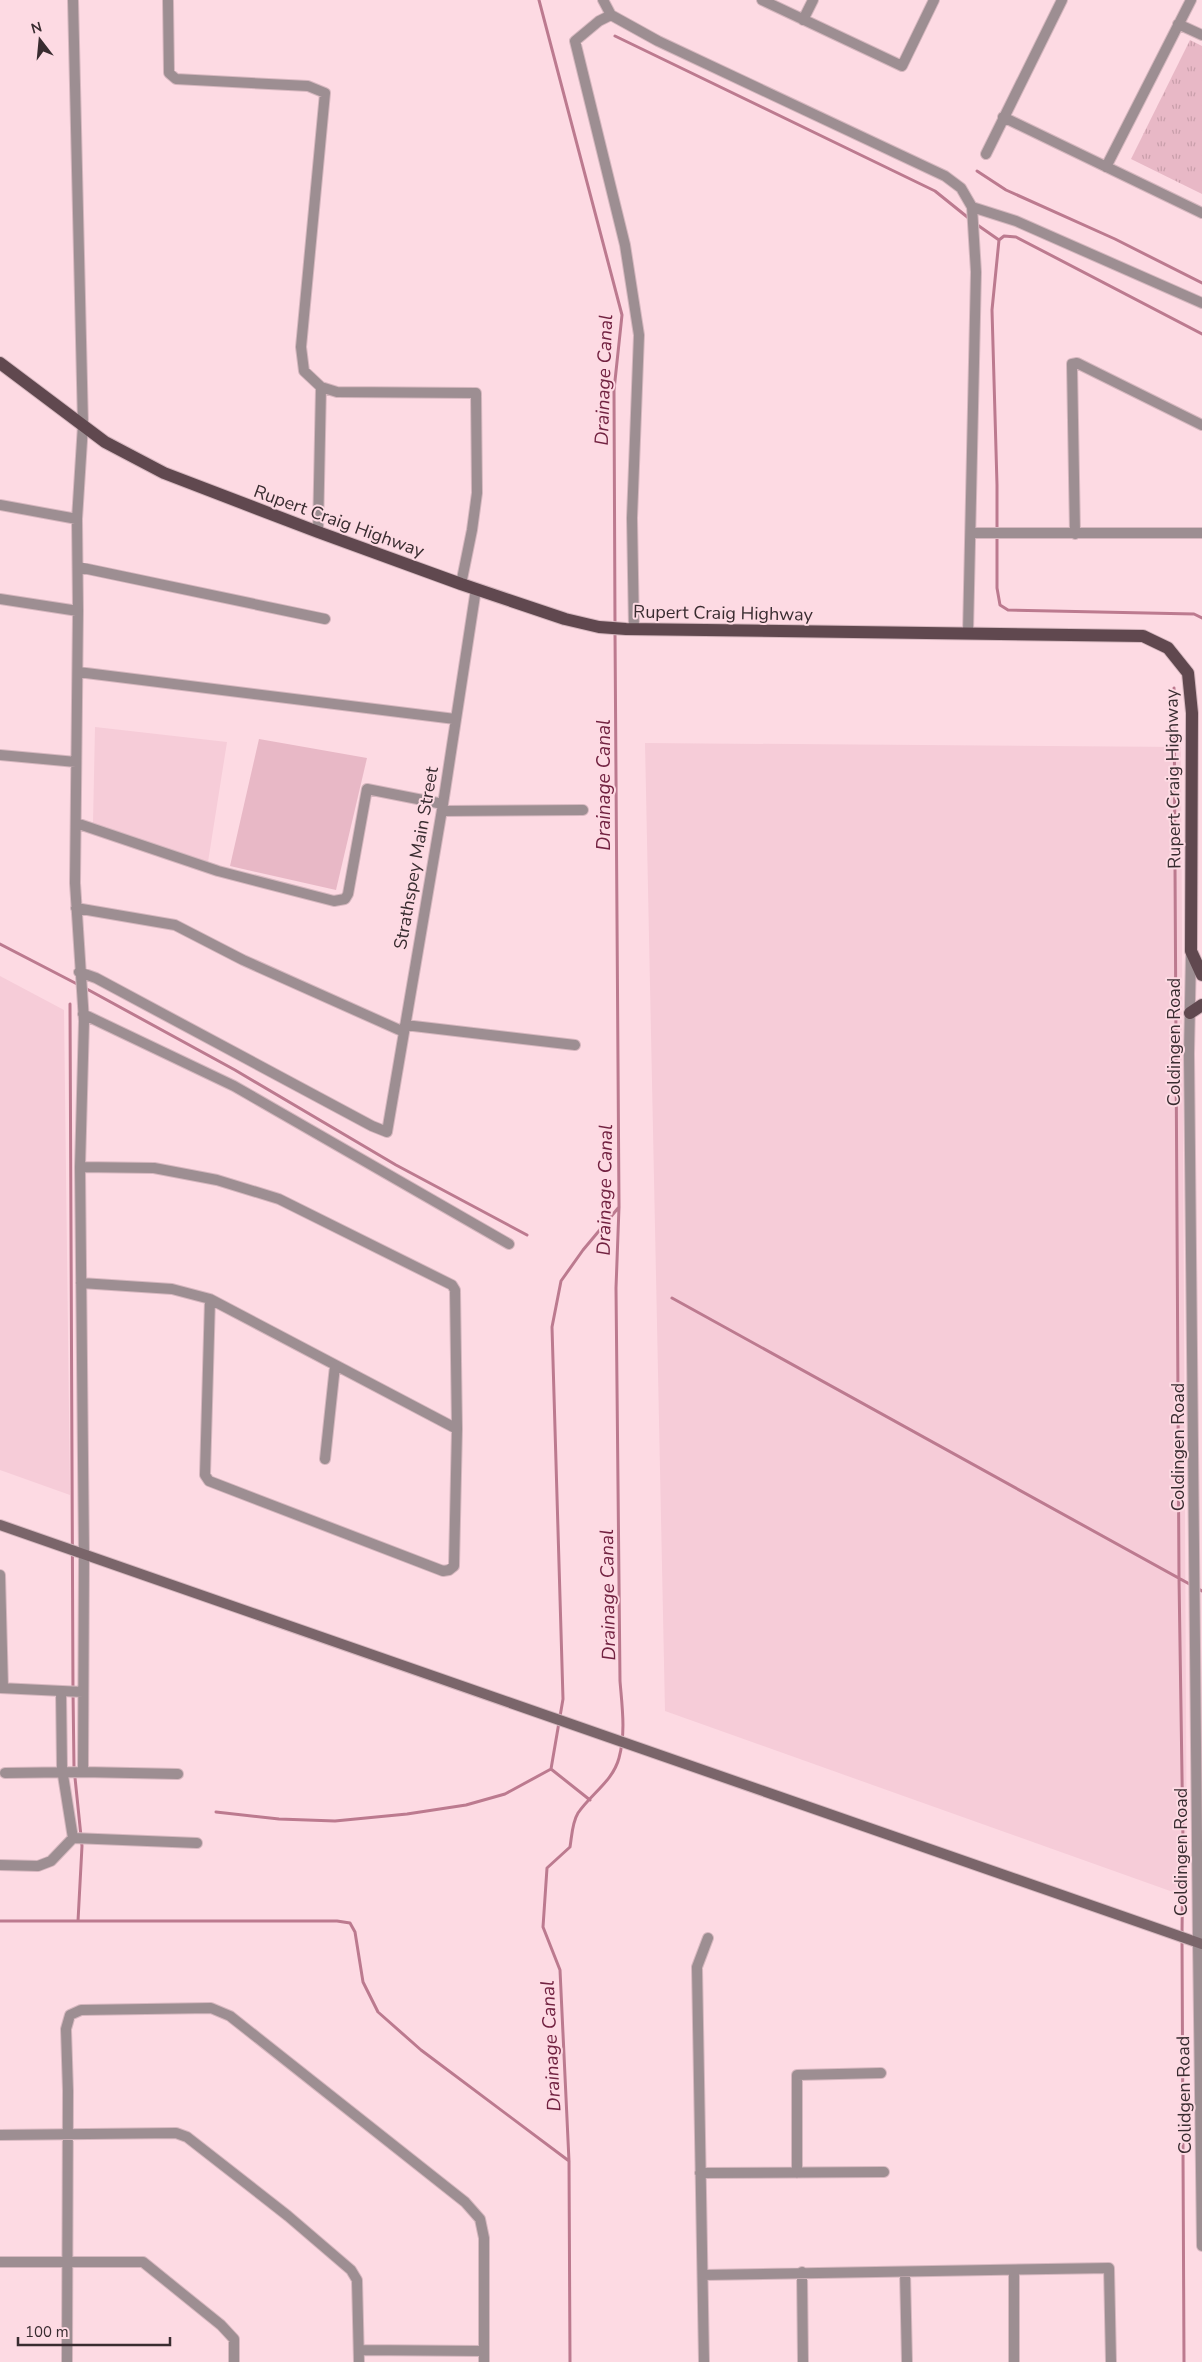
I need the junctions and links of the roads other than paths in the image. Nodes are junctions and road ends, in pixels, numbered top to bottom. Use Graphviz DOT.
graph roads {
  1 [pos="73,0"];
  2 [pos="603,0"];
  3 [pos="762,0"];
  4 [pos="813,0"];
  5 [pos="934,0"];
  6 [pos="1062,0"];
  7 [pos="1190,0"];
  8 [pos="168,1"];
  9 [pos="610,15"];
  10 [pos="803,20"];
  11 [pos="1178,24"];
  12 [pos="1202,35"];
  13 [pos="1003,117"];
  14 [pos="986,154"];
  15 [pos="1106,167"];
  16 [pos="972,207"];
  17 [pos="1202,213"];
  18 [pos="1202,303"];
  19 [pos="0,363"];
  20 [pos="321,387"];
  21 [pos="83,425"];
  22 [pos="1202,425"];
  23 [pos="0,505"];
  24 [pos="77,519"];
  25 [pos="318,532"];
  26 [pos="971,533"];
  27 [pos="1202,533"];
  28 [pos="1075,534"];
  29 [pos="78,567"];
  30 [pos="461,584"];
  31 [pos="476,589"];
  32 [pos="0,599"];
  33 [pos="78,611"];
  34 [pos="325,619"];
  35 [pos="630,630"];
  36 [pos="968,633"];
  37 [pos="78,672"];
  38 [pos="454,720"];
  39 [pos="0,754"];
  40 [pos="76,762"];
  41 [pos="442,807"];
  42 [pos="583,810"];
  43 [pos="76,823"];
  44 [pos="76,908"];
  45 [pos="1191,951"];
  46 [pos="79,972"];
  47 [pos="1202,974"];
  48 [pos="1202,1005"];
  49 [pos="1190,1013"];
  50 [pos="83,1014"];
  51 [pos="404,1028"];
  52 [pos="575,1045"];
  53 [pos="80,1167"];
  54 [pos="509,1244"];
  55 [pos="81,1283"];
  56 [pos="210,1299"];
  57 [pos="335,1366"];
  58 [pos="457,1429"];
  59 [pos="325,1459"];
  60 [pos="1198,1519"];
  61 [pos="0,1525"];
  62 [pos="84,1556"];
  63 [pos="0,1575"];
  64 [pos="2,1688"];
  65 [pos="60,1691"];
  66 [pos="83,1692"];
  67 [pos="62,1772"];
  68 [pos="83,1772"];
  69 [pos="5,1773"];
  70 [pos="178,1774"];
  71 [pos="73,1838"];
  72 [pos="197,1843"];
  73 [pos="0,1865"];
  74 [pos="708,1938"];
  75 [pos="1200,1943"];
  76 [pos="881,2073"];
  77 [pos="0,2135"];
  78 [pos="68,2135"];
  79 [pos="797,2172"];
  80 [pos="884,2172"];
  81 [pos="700,2173"];
  82 [pos="1202,2246"];
  83 [pos="66,2261"];
  84 [pos="0,2262"];
  85 [pos="1014,2271"];
  86 [pos="802,2272"];
  87 [pos="905,2272"];
  88 [pos="703,2275"];
  89 [pos="359,2350"];
  90 [pos="484,2357"];
  91 [pos="67,2362"];
  92 [pos="234,2362"];
  93 [pos="359,2362"];
  94 [pos="704,2362"];
  95 [pos="803,2362"];
  96 [pos="907,2362"];
  97 [pos="1014,2362"];
  98 [pos="1111,2362"];
  1 -- 21 [label="street"];
  2 -- 9 [label="street"];
  3 -- 10 [label="street"];
  4 -- 10 [label="street"];
  5 -- 10 [label="street"];
  6 -- 13 [label="street"];
  7 -- 11 [label="street"];
  8 -- 20 [label="street"];
  9 -- 16 [label="street"];
  9 -- 35 [label="street"];
  11 -- 12 [label="street"];
  11 -- 15 [label="street"];
  13 -- 14 [label="street"];
  13 -- 15 [label="street"];
  15 -- 17 [label="street"];
  16 -- 18 [label="street"];
  16 -- 26 [label="street"];
  19 -- 21 [label="main road, Rupert Craig Highway"];
  20 -- 25 [label="street"];
  20 -- 30 [label="street"];
  21 -- 24 [label="street"];
  21 -- 25 [label="main road, Rupert Craig Highway"];
  22 -- 28 [label="street"];
  23 -- 24 [label="street"];
  24 -- 29 [label="street"];
  25 -- 30 [label="main road, Rupert Craig Highway"];
  26 -- 28 [label="street"];
  26 -- 36 [label="street"];
  27 -- 28 [label="street"];
  29 -- 33 [label="street"];
  29 -- 34 [label="street"];
  30 -- 31 [label="main road, Rupert Craig Highway"];
  31 -- 35 [label="main road, Rupert Craig Highway"];
  31 -- 38 [label="street, Strathspey Main Street"];
  32 -- 33 [label="street"];
  33 -- 37 [label="street"];
  35 -- 36 [label="main road, Rupert Craig Highway"];
  36 -- 45 [label="main road, Rupert Craig Highway"];
  37 -- 38 [label="street"];
  37 -- 40 [label="street"];
  38 -- 41 [label="street, Strathspey Main Street"];
  39 -- 40 [label="street"];
  40 -- 43 [label="street"];
  41 -- 42 [label="street"];
  41 -- 43 [label="street"];
  41 -- 51 [label="street, Strathspey Main Street"];
  43 -- 44 [label="street"];
  44 -- 46 [label="street"];
  44 -- 51 [label="street"];
  45 -- 47 [label="main road, Rupert Craig Highway"];
  45 -- 49 [label="street, Coldingen Road"];
  46 -- 50 [label="street"];
  46 -- 51 [label="street, Strathspey Main Street"];
  48 -- 49 [label="main road"];
  49 -- 60 [label="street, Coldingen Road"];
  50 -- 53 [label="street"];
  50 -- 54 [label="street"];
  51 -- 52 [label="street"];
  53 -- 55 [label="street"];
  53 -- 58 [label="street"];
  55 -- 56 [label="street"];
  55 -- 62 [label="street"];
  56 -- 57 [label="street"];
  56 -- 58 [label="street"];
  57 -- 58 [label="street"];
  57 -- 59 [label="street"];
  60 -- 75 [label="street, Coldingen Road"];
  61 -- 62 [label="main road"];
  62 -- 66 [label="street"];
  62 -- 75 [label="main road"];
  63 -- 64 [label="street"];
  64 -- 65 [label="street"];
  65 -- 66 [label="street"];
  65 -- 67 [label="street"];
  66 -- 68 [label="street"];
  67 -- 68 [label="street"];
  67 -- 69 [label="street"];
  67 -- 71 [label="street"];
  68 -- 70 [label="street"];
  71 -- 72 [label="street"];
  71 -- 73 [label="street"];
  74 -- 81 [label="street"];
  75 -- 82 [label="street, Colidgen Road"];
  76 -- 79 [label="street"];
  77 -- 78 [label="street"];
  78 -- 83 [label="street"];
  78 -- 89 [label="street"];
  78 -- 90 [label="street"];
  79 -- 80 [label="street"];
  79 -- 81 [label="street"];
  81 -- 88 [label="street"];
  83 -- 84 [label="street"];
  83 -- 91 [label="street"];
  83 -- 92 [label="street"];
  85 -- 87 [label="street"];
  85 -- 97 [label="street"];
  85 -- 98 [label="street"];
  86 -- 87 [label="street"];
  86 -- 88 [label="street"];
  86 -- 95 [label="street"];
  87 -- 96 [label="street"];
  88 -- 94 [label="street"];
  89 -- 90 [label="street"];
  89 -- 93 [label="street"];
}
